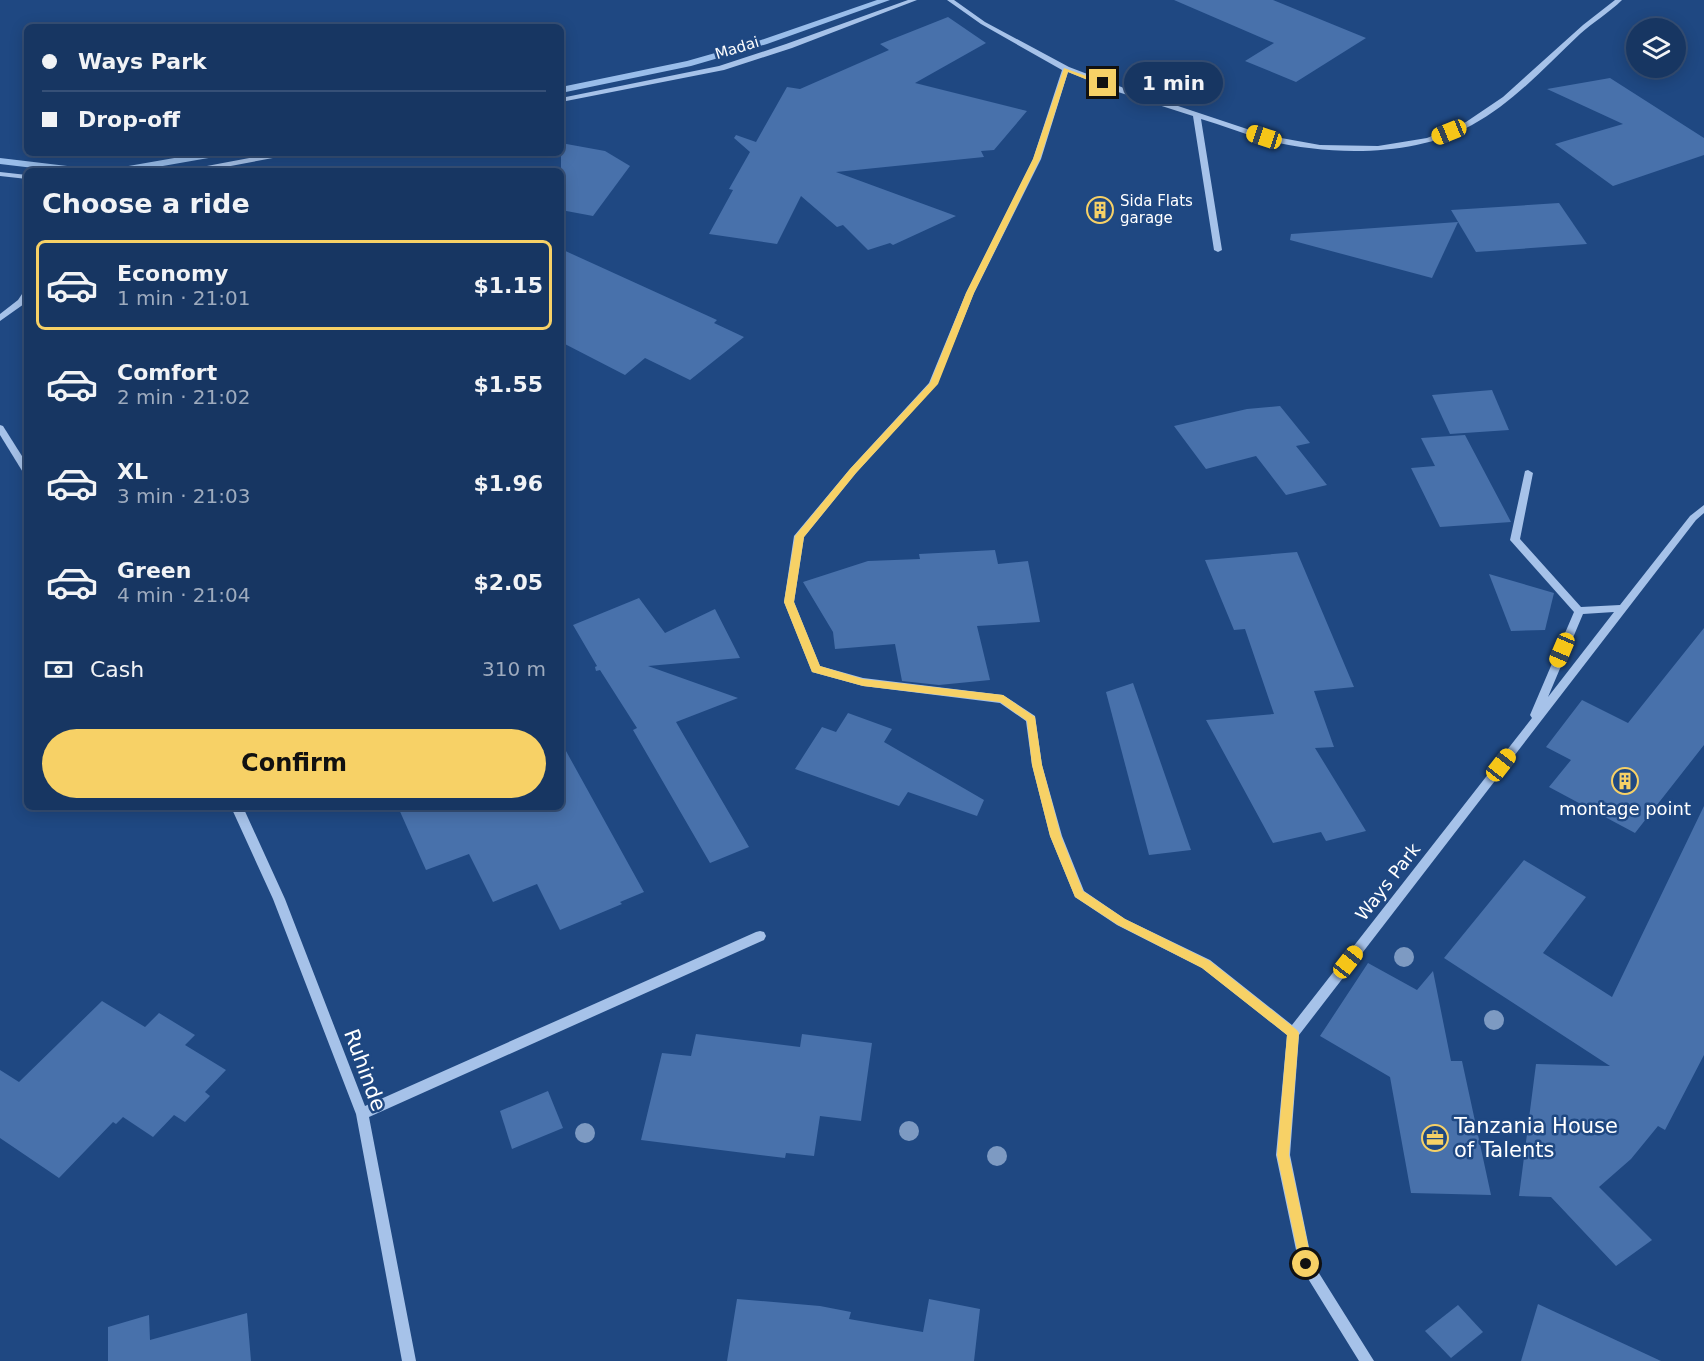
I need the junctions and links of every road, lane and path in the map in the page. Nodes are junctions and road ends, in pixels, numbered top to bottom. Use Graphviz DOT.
graph roads {
  1 [pos="914,0"];
  2 [pos="950,0"];
  3 [pos="1619,0"];
  4 [pos="1066,69"];
  5 [pos="564,99"];
  6 [pos="1197,115"];
  7 [pos="273,156"];
  8 [pos="207,168"];
  9 [pos="0,174"];
  10 [pos="24,177"];
  11 [pos="1218,250"];
  12 [pos="24,298"];
  13 [pos="0,318"];
  14 [pos="0,428"];
  15 [pos="24,467"];
  16 [pos="1528,473"];
  17 [pos="1704,508"];
  18 [pos="1623,608"];
  19 [pos="1579,611"];
  20 [pos="1529,729"];
  21 [pos="238,810"];
  22 [pos="760,936"];
  23 [pos="1293,1033"];
  24 [pos="362,1114"];
  25 [pos="409,1361"];
  26 [pos="1367,1361"];
  1 -- 5 [label="street, Madai"];
  2 -- 4 [label="street"];
  3 -- 6 [label="street"];
  4 -- 6 [label="street"];
  4 -- 23 [label="street"];
  6 -- 11 [label="street"];
  7 -- 8 [label="street"];
  9 -- 10 [label="street"];
  12 -- 13 [label="street"];
  14 -- 15 [label="street"];
  16 -- 19 [label="street"];
  17 -- 18 [label="street, Ways Park"];
  18 -- 19 [label="street"];
  18 -- 20 [label="street, Ways Park"];
  19 -- 20 [label="street"];
  20 -- 23 [label="street, Ways Park"];
  21 -- 24 [label="street, Ruhinde"];
  22 -- 24 [label="street"];
  23 -- 26 [label="street"];
  24 -- 25 [label="street, Ruhinde"];
}
